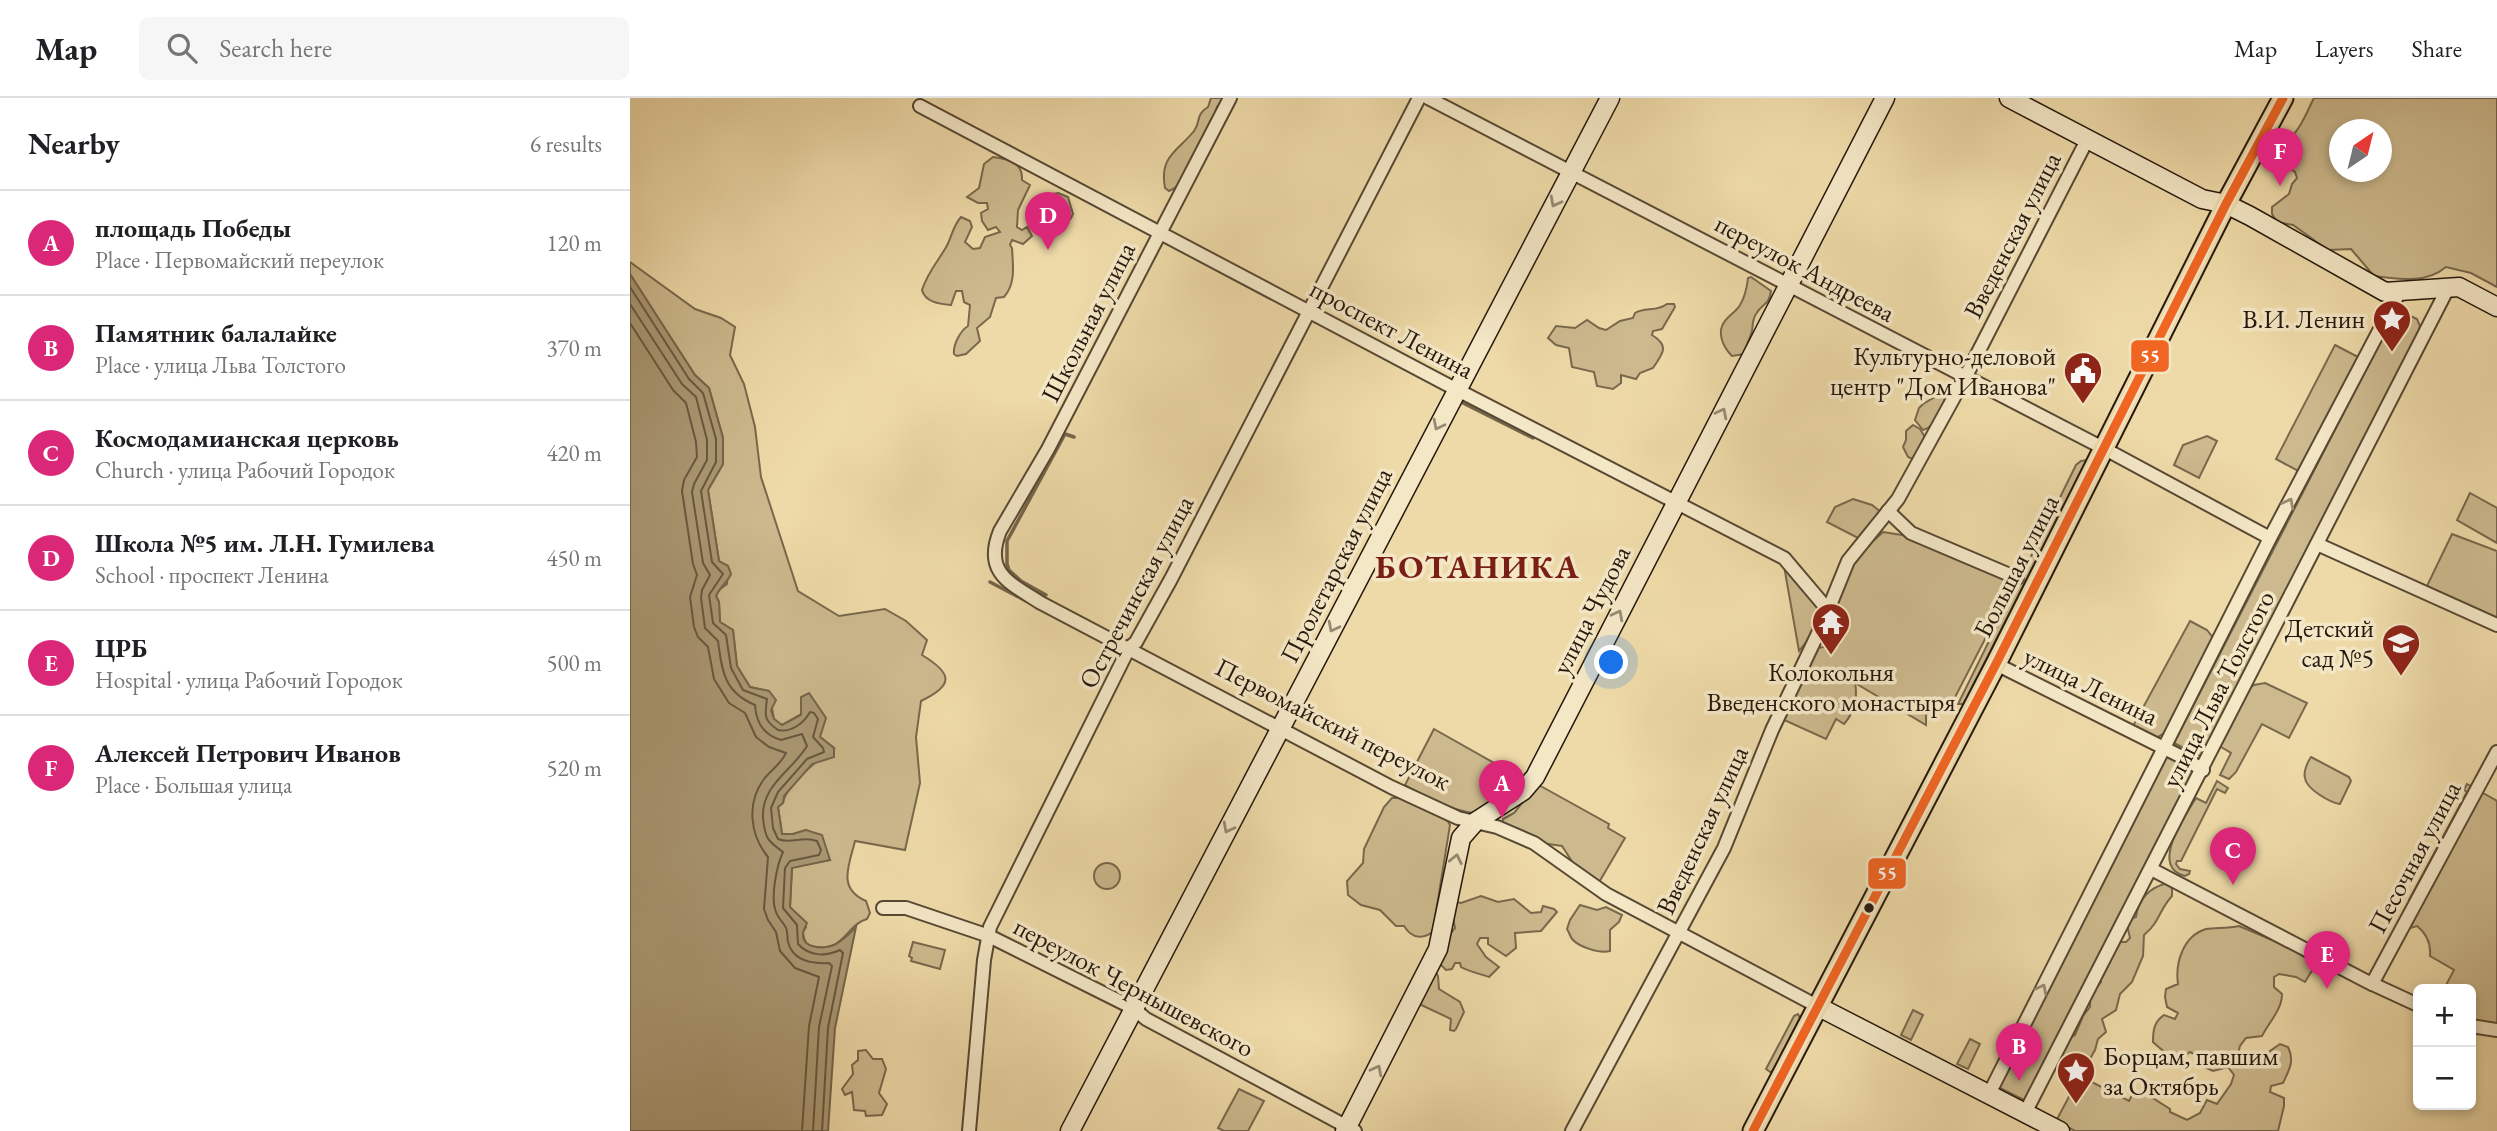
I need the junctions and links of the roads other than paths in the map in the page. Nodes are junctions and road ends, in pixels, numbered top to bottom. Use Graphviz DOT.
graph roads {
  1 [pos="1230,98"];
  2 [pos="1419,98"];
  3 [pos="1428,98"];
  4 [pos="1610,98"];
  5 [pos="1885,98"];
  6 [pos="2009,98"];
  7 [pos="2283,98"];
  8 [pos="920,106"];
  9 [pos="2087,140"];
  10 [pos="1571,172"];
  11 [pos="2226,204"];
  12 [pos="1159,234"];
  13 [pos="1789,285"];
  14 [pos="2449,286"];
  15 [pos="2399,293"];
  16 [pos="2497,307"];
  17 [pos="1309,311"];
  18 [pos="1965,377"];
  19 [pos="1457,389"];
  20 [pos="2105,449"];
  21 [pos="1676,502"];
  22 [pos="1888,511"];
  23 [pos="2270,538"];
  24 [pos="2317,544"];
  25 [pos="996,567"];
  26 [pos="2017,578"];
  27 [pos="1828,610"];
  28 [pos="2497,625"];
  29 [pos="1129,648"];
  30 [pos="1996,664"];
  31 [pos="1281,728"];
  32 [pos="2164,748"];
  33 [pos="2497,752"];
  34 [pos="2203,770"];
  35 [pos="1475,822"];
  36 [pos="2151,869"];
  37 [pos="883,908"];
  38 [pos="1680,933"];
  39 [pos="989,936"];
  40 [pos="2372,984"];
  41 [pos="2413,1003"];
  42 [pos="1819,1007"];
  43 [pos="1133,1008"];
  44 [pos="2476,1027"];
  45 [pos="2497,1030"];
  46 [pos="1989,1094"];
  47 [pos="2025,1113"];
  48 [pos="2041,1127"];
  49 [pos="1349,1130"];
  50 [pos="968,1131"];
  51 [pos="1070,1131"];
  52 [pos="1572,1131"];
  53 [pos="1753,1131"];
  54 [pos="2060,1131"];
  1 -- 12 [label="street, Школьная улица"];
  2 -- 17 [label="street, Остречинская улица"];
  3 -- 10 [label="street, переулок Андреева"];
  4 -- 10 [label="street, Пролетарская улица"];
  5 -- 13 [label="street, улица Чудова"];
  6 -- 9 [label="street"];
  7 -- 11 [label="main road, Большая улица"];
  8 -- 12 [label="street, проспект Ленина"];
  9 -- 11 [label="street"];
  9 -- 18 [label="street, Введенская улица"];
  10 -- 13 [label="street, переулок Андреева"];
  10 -- 19 [label="street, Пролетарская улица, one-way"];
  11 -- 15 [label="street"];
  11 -- 20 [label="main road, Большая улица"];
  12 -- 17 [label="street, проспект Ленина"];
  12 -- 25 [label="street, Школьная улица"];
  13 -- 18 [label="street, переулок Андреева"];
  21 -- 13 [label="street, улица Чудова, one-way"];
  14 -- 15 [label="street"];
  14 -- 16 [label="street"];
  14 -- 24 [label="street, улица Льва Толстого"];
  23 -- 15 [label="street, улица Льва Толстого, one-way"];
  17 -- 19 [label="street, проспект Ленина"];
  17 -- 29 [label="street, Остречинская улица"];
  18 -- 20 [label="street, переулок Андреева"];
  18 -- 22 [label="street, Введенская улица"];
  19 -- 21 [label="street, проспект Ленина"];
  19 -- 31 [label="street, Пролетарская улица, one-way"];
  20 -- 23 [label="street, переулок Андреева"];
  20 -- 30 [label="main road, Большая улица"];
  21 -- 27 [label="street, проспект Ленина"];
  35 -- 21 [label="street, улица Чудова, one-way"];
  22 -- 26 [label="street"];
  22 -- 27 [label="street, Введенская улица"];
  23 -- 32 [label="street, улица Льва Толстого"];
  24 -- 28 [label="street"];
  24 -- 34 [label="street, улица Льва Толстого"];
  25 -- 29 [label="street, Первомайский переулок"];
  27 -- 38 [label="street, Введенская улица"];
  29 -- 31 [label="street, Первомайский переулок"];
  29 -- 39 [label="street, Остречинская улица"];
  30 -- 32 [label="street, улица Ленина"];
  30 -- 42 [label="main road, Большая улица"];
  31 -- 35 [label="street, Первомайский переулок"];
  31 -- 43 [label="street, Пролетарская улица, one-way"];
  32 -- 34 [label="street, улица Ленина"];
  46 -- 32 [label="street, улица Льва Толстого, one-way"];
  33 -- 40 [label="street, Песочная улица"];
  34 -- 36 [label="street, улица Льва Толстого"];
  35 -- 38 [label="street, Первомайский переулок"];
  49 -- 35 [label="street, улица Чудова, one-way"];
  36 -- 40 [label="street"];
  36 -- 47 [label="street, улица Льва Толстого"];
  37 -- 39 [label="street, переулок Чернышевского"];
  38 -- 42 [label="street, Первомайский переулок"];
  38 -- 52 [label="street, Введенская улица"];
  39 -- 43 [label="street, переулок Чернышевского"];
  39 -- 50 [label="street, Остречинская улица"];
  40 -- 41 [label="street"];
  42 -- 46 [label="street, Первомайский переулок"];
  42 -- 53 [label="main road, Большая улица"];
  43 -- 49 [label="street, переулок Чернышевского"];
  43 -- 51 [label="street, Пролетарская улица"];
  44 -- 45 [label="street"];
  46 -- 47 [label="street, Первомайский переулок"];
  47 -- 48 [label="street, Первомайский переулок"];
  48 -- 54 [label="street, Первомайский переулок"];
}
